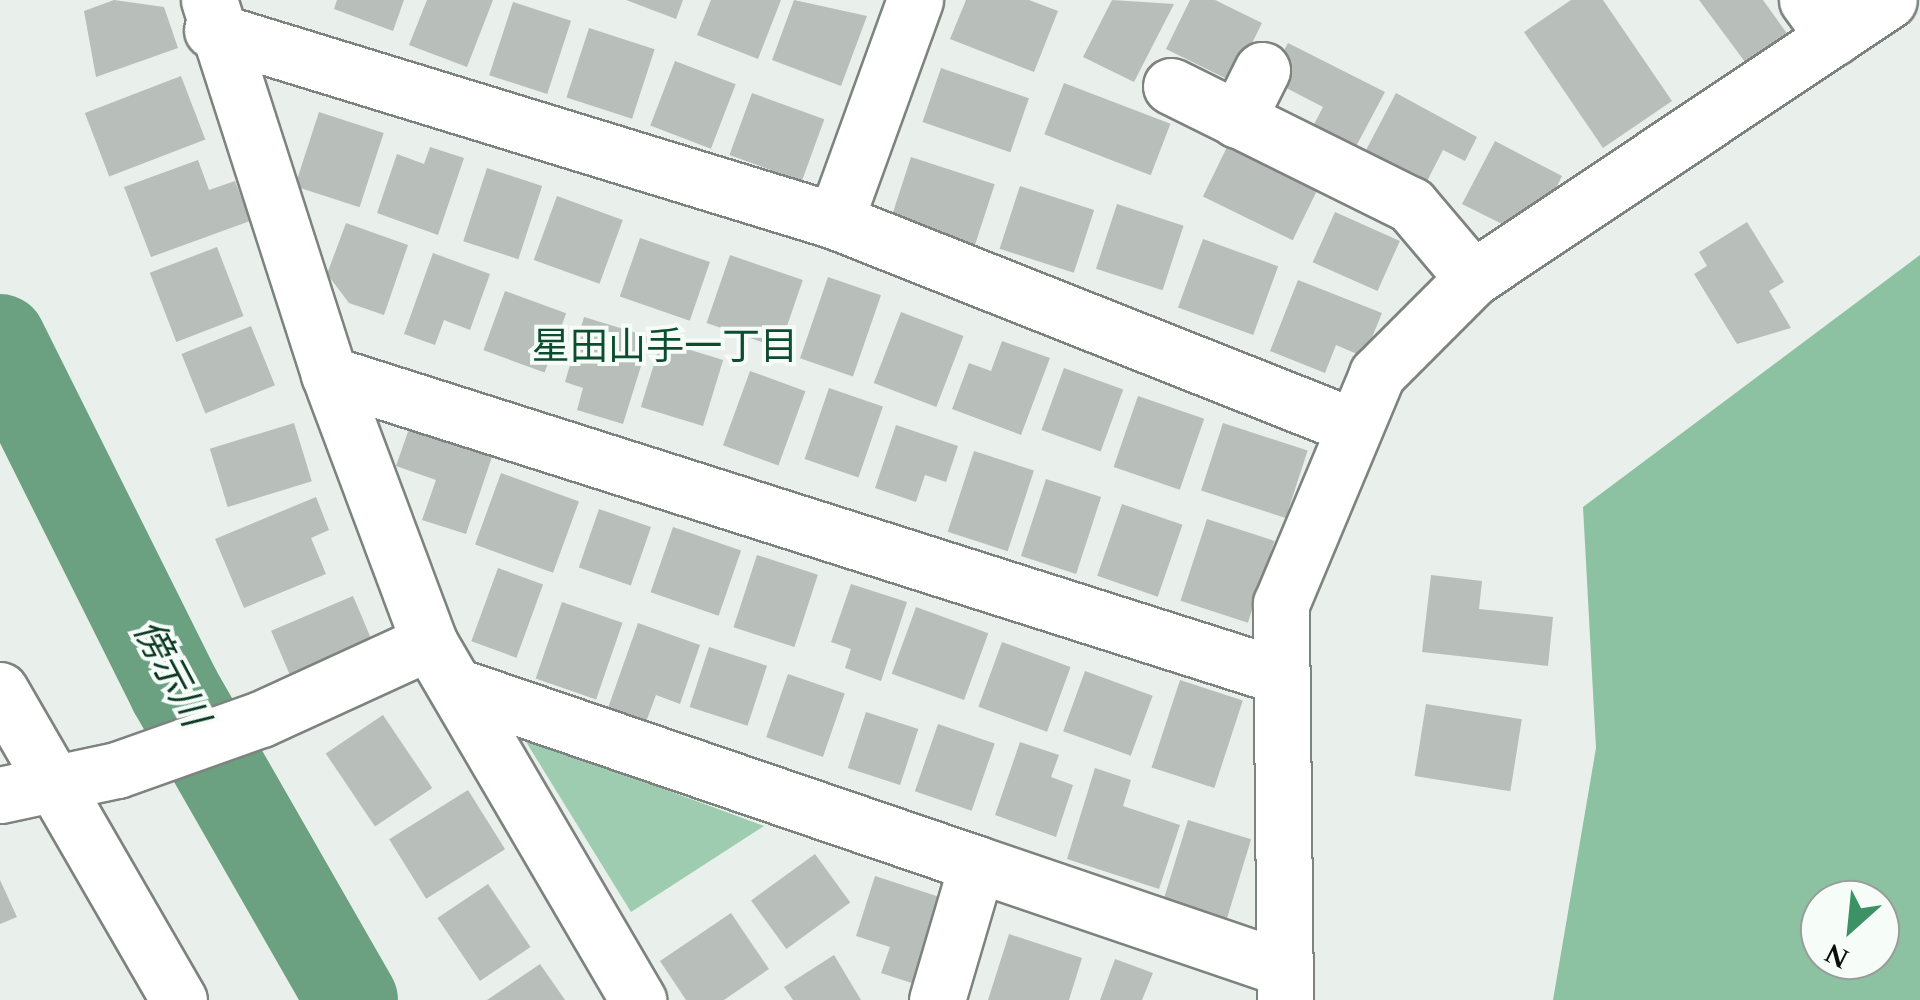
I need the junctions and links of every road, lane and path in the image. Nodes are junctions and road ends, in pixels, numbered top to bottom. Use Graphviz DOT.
graph roads {
  1 [pos="915,0"];
  2 [pos="1889,0"];
  3 [pos="210,15"];
  4 [pos="1821,18"];
  5 [pos="1262,70"];
  6 [pos="1171,86"];
  7 [pos="1237,120"];
  8 [pos="835,221"];
  9 [pos="1473,278"];
  10 [pos="329,374"];
  11 [pos="1355,427"];
  12 [pos="442,664"];
  13 [pos="1280,676"];
  14 [pos="0,690"];
  15 [pos="24,791"];
  16 [pos="977,864"];
  17 [pos="1285,984"];
  18 [pos="179,1000"];
  19 [pos="638,1000"];
  20 [pos="937,1000"];
  1 -- 8 [label="street"];
  2 -- 4 [label="street"];
  3 -- 8 [label="street"];
  3 -- 10 [label="street"];
  4 -- 9 [label="street"];
  5 -- 7 [label="street"];
  6 -- 7 [label="street"];
  7 -- 9 [label="street"];
  8 -- 11 [label="street"];
  9 -- 11 [label="street"];
  10 -- 12 [label="street"];
  10 -- 13 [label="street"];
  11 -- 13 [label="street"];
  12 -- 15 [label="street"];
  12 -- 16 [label="street"];
  12 -- 19 [label="street"];
  13 -- 17 [label="street"];
  14 -- 15 [label="street"];
  15 -- 18 [label="street"];
  16 -- 17 [label="street"];
  16 -- 20 [label="street"];
}
